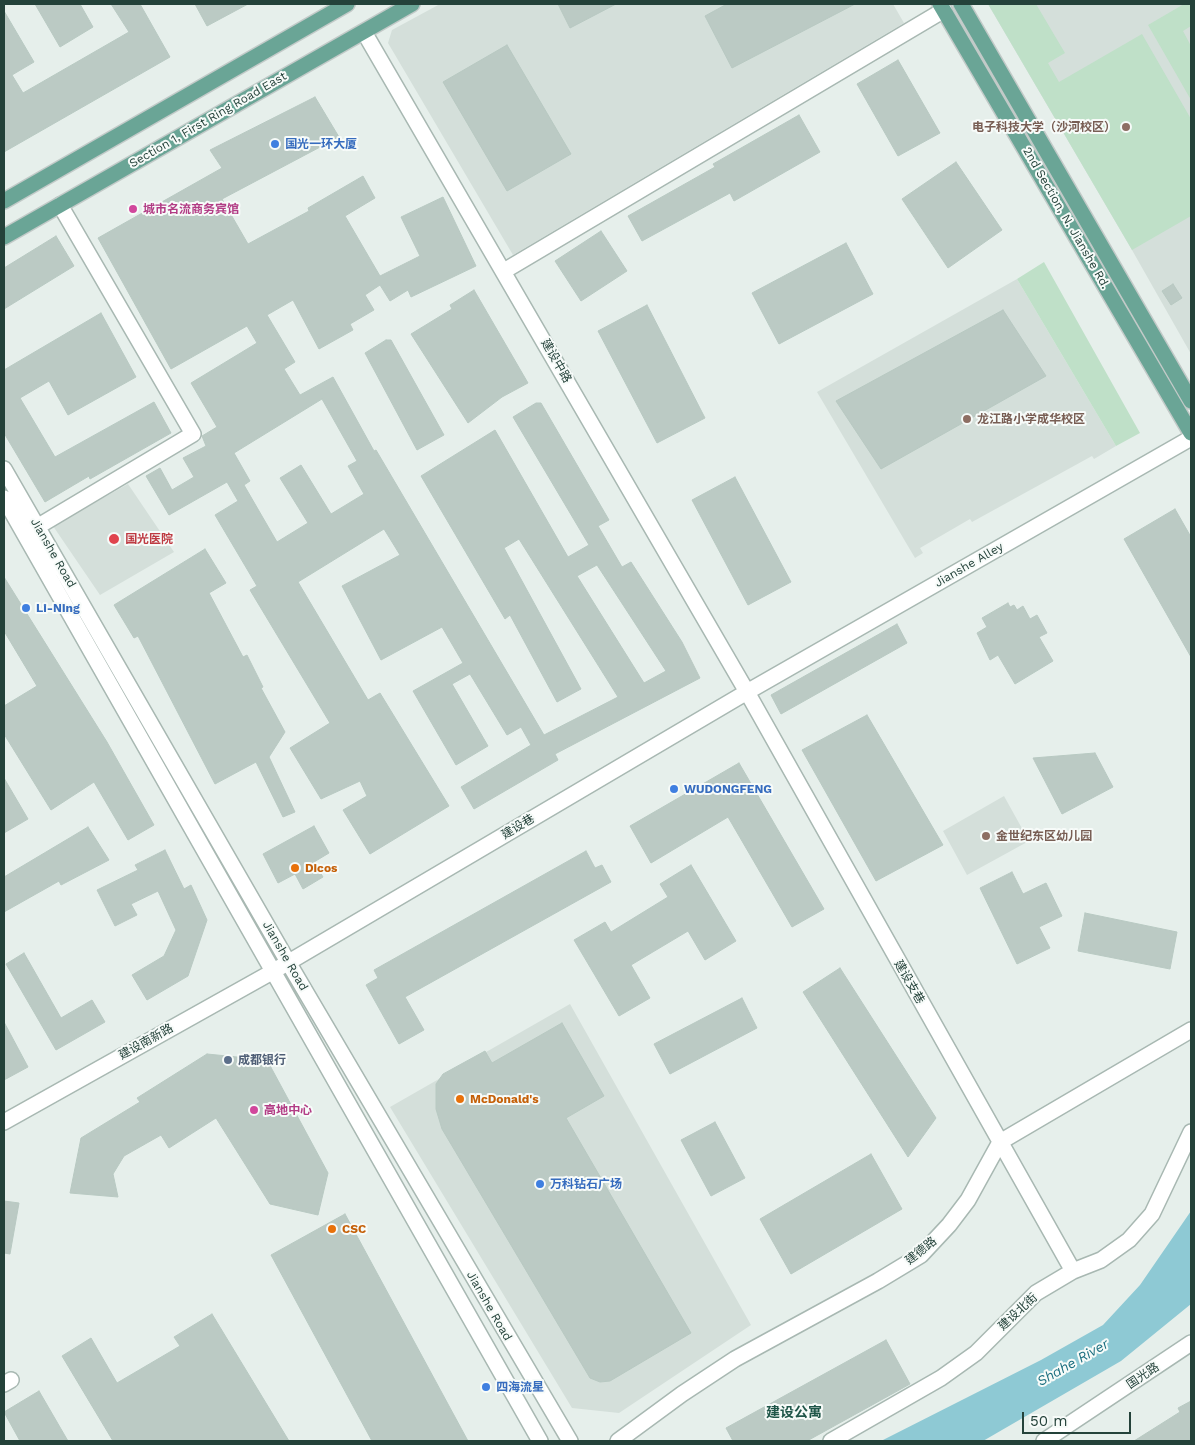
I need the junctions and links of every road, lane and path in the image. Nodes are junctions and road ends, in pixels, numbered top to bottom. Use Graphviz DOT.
graph roads {
  1 [pos="347,4"];
  2 [pos="412,4"];
  3 [pos="961,4"];
  4 [pos="942,7"];
  5 [pos="364,32"];
  6 [pos="4,201"];
  7 [pos="60,205"];
  8 [pos="4,237"];
  9 [pos="504,271"];
  10 [pos="1191,400"];
  11 [pos="1191,433"];
  12 [pos="1191,438"];
  13 [pos="4,469"];
  14 [pos="4,498"];
  15 [pos="37,526"];
  16 [pos="747,692"];
  17 [pos="288,962"];
  18 [pos="272,972"];
  19 [pos="1191,1030"];
  20 [pos="4,1122"];
  21 [pos="1191,1132"];
  22 [pos="1000,1142"];
  23 [pos="1072,1271"];
  24 [pos="1191,1343"];
  25 [pos="540,1441"];
  26 [pos="570,1441"];
  27 [pos="618,1441"];
  28 [pos="831,1441"];
  29 [pos="1044,1441"];
  1 -- 6 [label="main road"];
  2 -- 5 [label="main road, Section 1, First Ring Road East"];
  3 -- 10 [label="main road, 2nd Section, N. Jianshe Rd."];
  4 -- 9 [label="street"];
  4 -- 11 [label="main road, 2nd Section, N. Jianshe Rd."];
  5 -- 7 [label="main road, Section 1, First Ring Road East"];
  5 -- 9 [label="street, 建设中路"];
  7 -- 8 [label="main road, Section 1, First Ring Road East"];
  7 -- 15 [label="street"];
  9 -- 16 [label="street, 建设中路"];
  12 -- 16 [label="street, Jianshe Alley"];
  13 -- 15 [label="street, Jianshe Road"];
  14 -- 18 [label="street, Jianshe Road"];
  15 -- 17 [label="street, Jianshe Road"];
  16 -- 17 [label="street, 建设巷"];
  16 -- 22 [label="street, 建设支巷"];
  17 -- 18 [label="street, 建设南新路"];
  17 -- 26 [label="street, Jianshe Road"];
  18 -- 20 [label="street, 建设南新路"];
  18 -- 25 [label="street, Jianshe Road"];
  19 -- 22 [label="street"];
  21 -- 23 [label="street, 建设北街"];
  22 -- 23 [label="street, 建设支巷"];
  22 -- 27 [label="street, 建德路"];
  23 -- 28 [label="street, 建设北街"];
  24 -- 29 [label="street, 国光路"];
}
